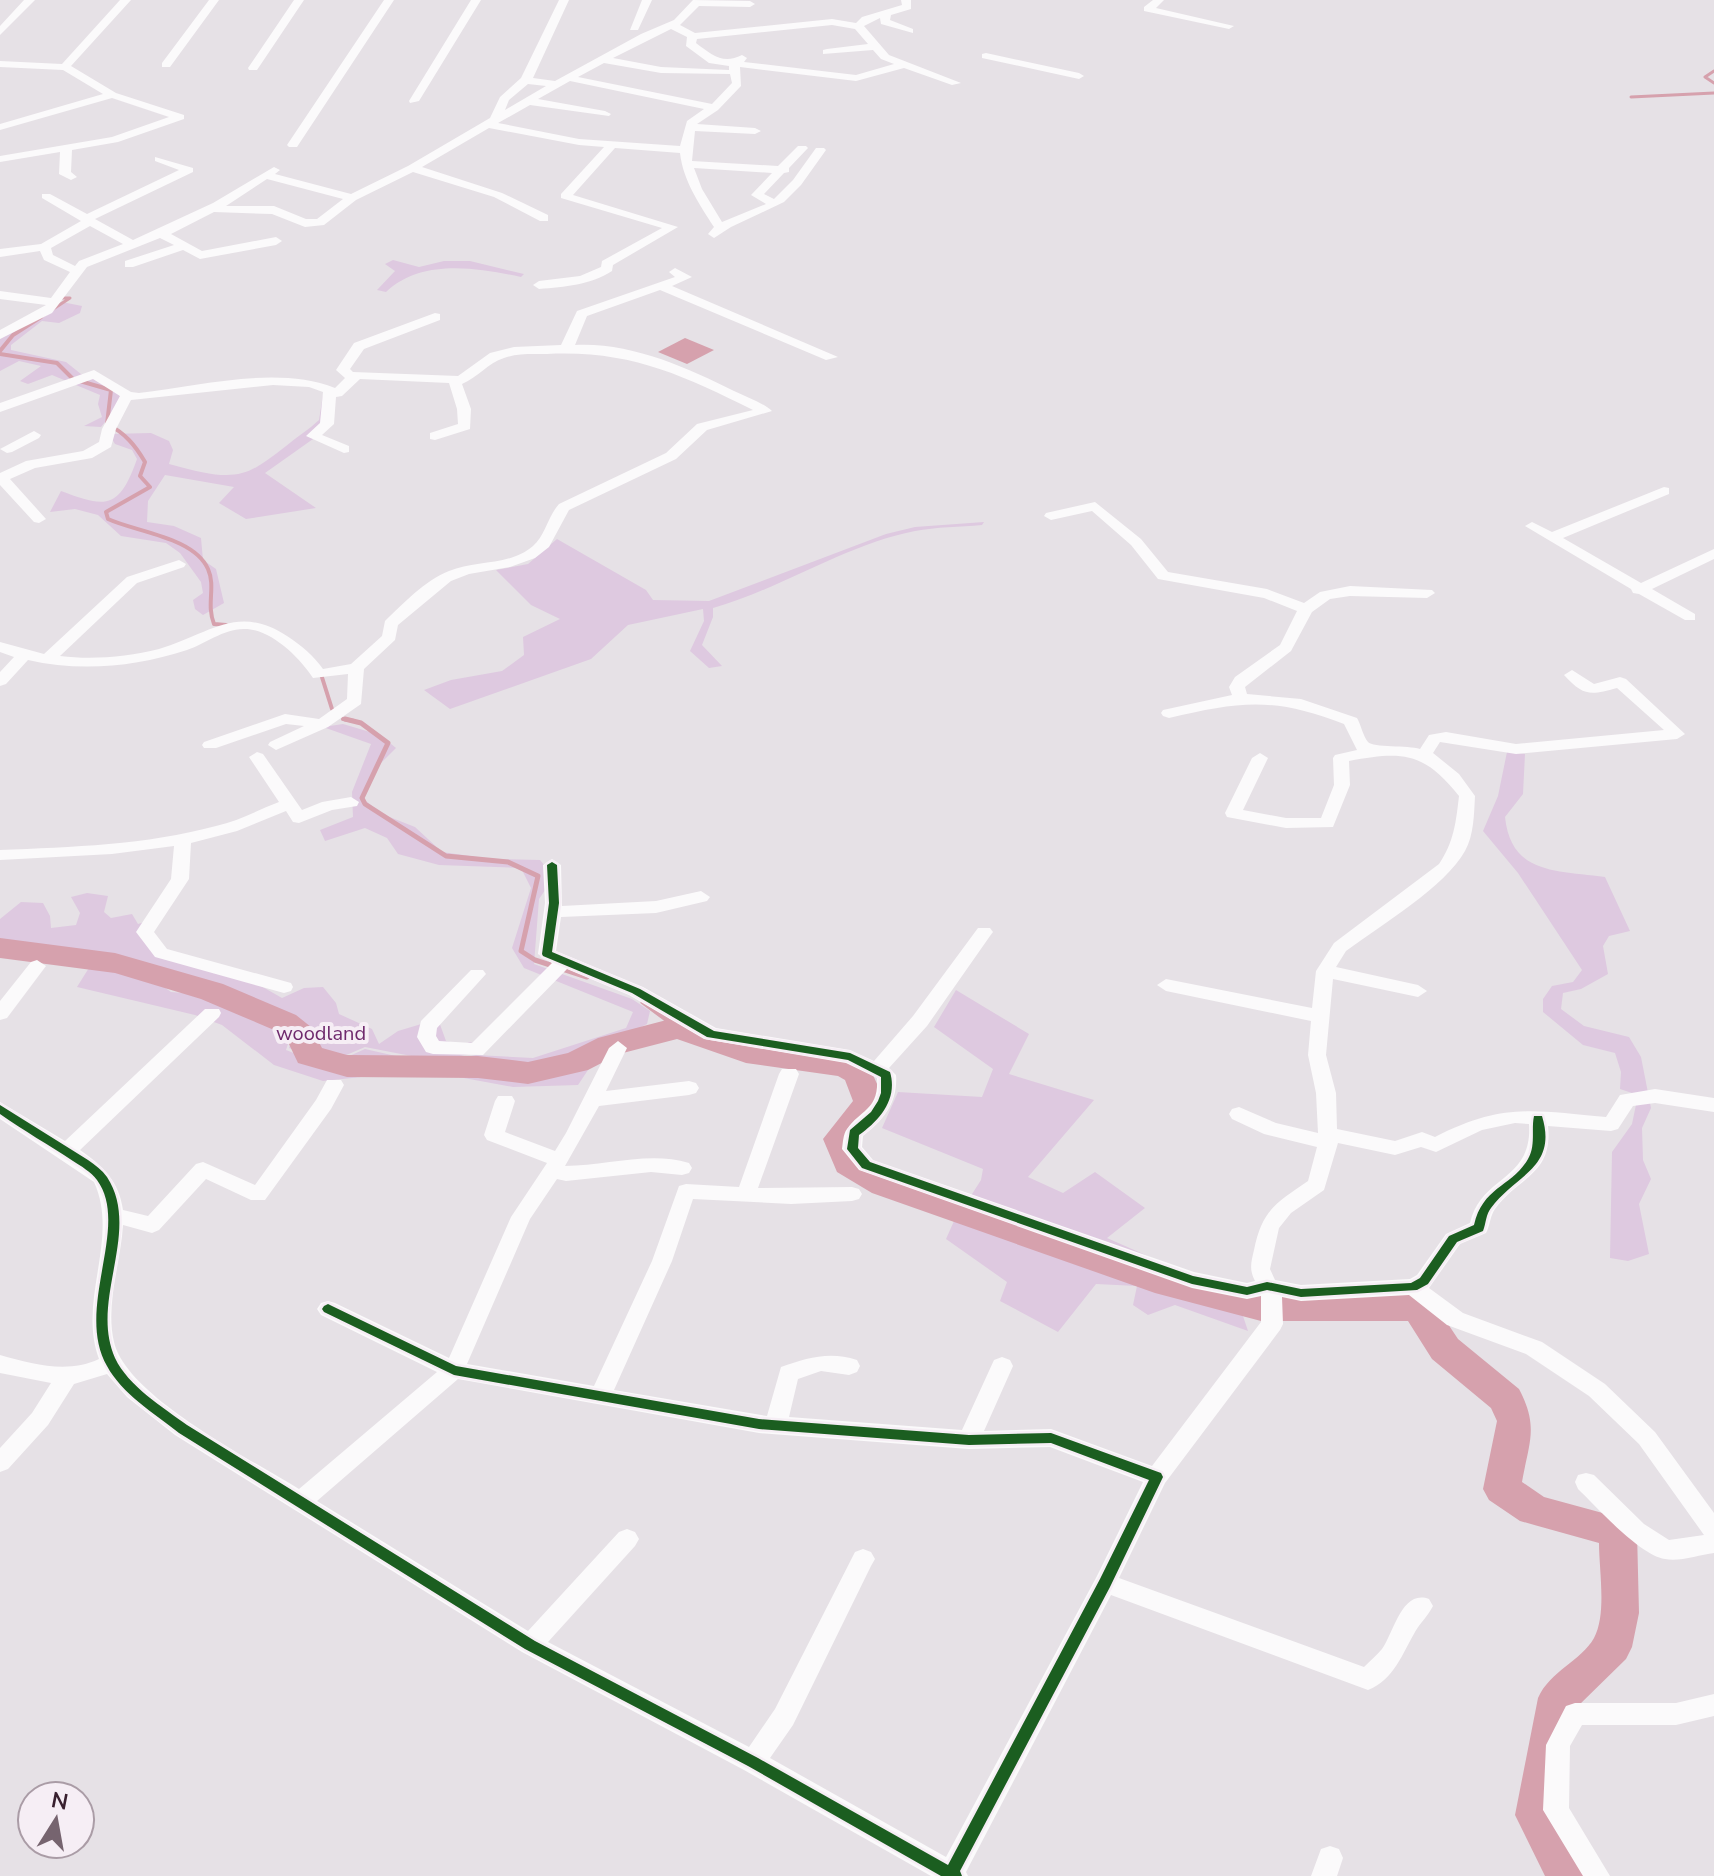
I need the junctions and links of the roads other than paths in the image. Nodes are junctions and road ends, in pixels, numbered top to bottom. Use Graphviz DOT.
graph roads {
  1 [pos="30,0"];
  2 [pos="126,0"];
  3 [pos="214,0"];
  4 [pos="299,0"];
  5 [pos="389,0"];
  6 [pos="476,0"];
  7 [pos="564,0"];
  8 [pos="647,0"];
  9 [pos="906,0"];
  10 [pos="1159,0"];
  11 [pos="698,1"];
  12 [pos="750,4"];
  13 [pos="886,13"];
  14 [pos="672,25"];
  15 [pos="858,26"];
  16 [pos="1229,26"];
  17 [pos="634,28"];
  18 [pos="909,31"];
  19 [pos="0,32"];
  20 [pos="693,36"];
  21 [pos="874,47"];
  22 [pos="827,52"];
  23 [pos="744,56"];
  24 [pos="986,56"];
  25 [pos="602,59"];
  26 [pos="0,64"];
  27 [pos="166,65"];
  28 [pos="902,65"];
  29 [pos="65,67"];
  30 [pos="253,68"];
  31 [pos="735,69"];
  32 [pos="1079,76"];
  33 [pos="569,78"];
  34 [pos="526,80"];
  35 [pos="956,83"];
  36 [pos="557,84"];
  37 [pos="112,95"];
  38 [pos="414,101"];
  39 [pos="528,101"];
  40 [pos="714,108"];
  41 [pos="605,114"];
  42 [pos="491,122"];
  43 [pos="0,127"];
  44 [pos="690,127"];
  45 [pos="755,131"];
  46 [pos="613,144"];
  47 [pos="293,145"];
  48 [pos="802,148"];
  49 [pos="66,150"];
  50 [pos="684,150"];
  51 [pos="820,150"];
  52 [pos="0,159"];
  53 [pos="159,159"];
  54 [pos="686,164"];
  55 [pos="412,168"];
  56 [pos="785,170"];
  57 [pos="71,177"];
  58 [pos="46,196"];
  59 [pos="352,198"];
  60 [pos="774,204"];
  61 [pos="212,209"];
  62 [pos="544,218"];
  63 [pos="87,220"];
  64 [pos="161,233"];
  65 [pos="276,241"];
  66 [pos="132,244"];
  67 [pos="184,246"];
  68 [pos="44,247"];
  69 [pos="0,253"];
  70 [pos="129,264"];
  71 [pos="75,270"];
  72 [pos="675,272"];
  73 [pos="539,285"];
  74 [pos="663,287"];
  75 [pos="0,295"];
  76 [pos="54,302"];
  77 [pos="435,317"];
  78 [pos="0,335"];
  79 [pos="567,347"];
  80 [pos="831,357"];
  81 [pos="353,379"];
  82 [pos="454,380"];
  83 [pos="330,392"];
  84 [pos="127,395"];
  85 [pos="0,408"];
  86 [pos="34,435"];
  87 [pos="435,436"];
  88 [pos="344,449"];
  89 [pos="8,452"];
  90 [pos="1,477"];
  91 [pos="1664,491"];
  92 [pos="1051,516"];
  93 [pos="39,519"];
  94 [pos="1532,526"];
  95 [pos="1552,537"];
  96 [pos="1714,553"];
  97 [pos="179,564"];
  98 [pos="1638,590"];
  99 [pos="1427,593"];
  100 [pos="1306,609"];
  101 [pos="1690,617"];
  102 [pos="0,647"];
  103 [pos="23,656"];
  104 [pos="47,660"];
  105 [pos="356,668"];
  106 [pos="1572,675"];
  107 [pos="0,681"];
  108 [pos="1240,696"];
  109 [pos="1169,713"];
  110 [pos="322,724"];
  111 [pos="210,745"];
  112 [pos="276,745"];
  113 [pos="1371,752"];
  114 [pos="1425,753"];
  115 [pos="257,757"];
  116 [pos="1260,758"];
  117 [pos="351,802"];
  118 [pos="287,805"];
  119 [pos="183,839"];
  120 [pos="0,855"];
  121 [pos="552,865"];
  122 [pos="701,897"];
  123 [pos="553,912"];
  124 [pos="984,932"];
  125 [pos="564,961"];
  126 [pos="37,966"];
  127 [pos="1325,971"];
  128 [pos="477,974"];
  129 [pos="1166,985"];
  130 [pos="284,987"];
  131 [pos="1418,991"];
  132 [pos="212,1013"];
  133 [pos="0,1014"];
  134 [pos="1319,1016"];
  135 [pos="618,1048"];
  136 [pos="878,1068"];
  137 [pos="789,1074"];
  138 [pos="334,1085"];
  139 [pos="689,1088"];
  140 [pos="593,1100"];
  141 [pos="505,1101"];
  142 [pos="1714,1105"];
  143 [pos="0,1109"];
  144 [pos="1239,1114"];
  145 [pos="1538,1119"];
  146 [pos="1328,1138"];
  147 [pos="65,1153"];
  148 [pos="555,1164"];
  149 [pos="682,1168"];
  150 [pos="746,1194"];
  151 [pos="852,1194"];
  152 [pos="113,1218"];
  153 [pos="1413,1287"];
  154 [pos="1269,1292"];
  155 [pos="328,1309"];
  156 [pos="110,1363"];
  157 [pos="0,1364"];
  158 [pos="849,1366"];
  159 [pos="1002,1366"];
  160 [pos="454,1370"];
  161 [pos="67,1377"];
  162 [pos="601,1394"];
  163 [pos="776,1425"];
  164 [pos="969,1440"];
  165 [pos="0,1463"];
  166 [pos="1157,1477"];
  167 [pos="1586,1482"];
  168 [pos="300,1502"];
  169 [pos="1714,1531"];
  170 [pos="627,1539"];
  171 [pos="1714,1543"];
  172 [pos="863,1559"];
  173 [pos="1105,1583"];
  174 [pos="1421,1606"];
  175 [pos="530,1645"];
  176 [pos="1714,1705"];
  177 [pos="753,1762"];
  178 [pos="953,1875"];
  179 [pos="1597,1876"];
  1 -- 19 [label="street"];
  2 -- 29 [label="street"];
  3 -- 27 [label="street"];
  4 -- 30 [label="street"];
  5 -- 47 [label="street"];
  6 -- 38 [label="street"];
  7 -- 34 [label="street"];
  8 -- 17 [label="street"];
  9 -- 13 [label="street"];
  10 -- 16 [label="street"];
  11 -- 12 [label="street"];
  11 -- 14 [label="street"];
  13 -- 15 [label="street"];
  13 -- 18 [label="street"];
  14 -- 20 [label="street"];
  14 -- 25 [label="street"];
  15 -- 20 [label="street"];
  15 -- 21 [label="street"];
  20 -- 31 [label="street"];
  21 -- 22 [label="street"];
  21 -- 28 [label="street"];
  23 -- 31 [label="street"];
  24 -- 32 [label="street"];
  25 -- 31 [label="street"];
  25 -- 33 [label="street"];
  26 -- 29 [label="street"];
  28 -- 31 [label="street"];
  28 -- 35 [label="street"];
  29 -- 37 [label="street"];
  31 -- 40 [label="street"];
  33 -- 36 [label="street"];
  33 -- 40 [label="street"];
  34 -- 36 [label="street"];
  34 -- 42 [label="street"];
  36 -- 39 [label="street"];
  37 -- 43 [label="street"];
  37 -- 49 [label="street"];
  39 -- 41 [label="street"];
  39 -- 42 [label="street"];
  40 -- 44 [label="street"];
  42 -- 46 [label="street"];
  42 -- 55 [label="street"];
  44 -- 45 [label="street"];
  44 -- 50 [label="street"];
  46 -- 50 [label="street"];
  46 -- 73 [label="street"];
  48 -- 56 [label="street"];
  49 -- 52 [label="street"];
  49 -- 57 [label="street"];
  50 -- 54 [label="street"];
  51 -- 60 [label="street"];
  53 -- 63 [label="street"];
  54 -- 56 [label="street"];
  54 -- 60 [label="street"];
  55 -- 59 [label="street"];
  55 -- 62 [label="street"];
  56 -- 60 [label="street"];
  58 -- 63 [label="street"];
  59 -- 61 [label="street"];
  59 -- 61 [label="street"];
  61 -- 64 [label="street"];
  63 -- 66 [label="street"];
  63 -- 68 [label="street"];
  64 -- 66 [label="street"];
  64 -- 67 [label="street"];
  65 -- 67 [label="street"];
  66 -- 71 [label="street"];
  67 -- 70 [label="street"];
  68 -- 69 [label="street"];
  68 -- 71 [label="street"];
  71 -- 76 [label="street"];
  72 -- 74 [label="street"];
  74 -- 79 [label="street"];
  74 -- 80 [label="street"];
  75 -- 76 [label="street"];
  76 -- 78 [label="street"];
  77 -- 81 [label="street"];
  79 -- 82 [label="street"];
  79 -- 105 [label="street"];
  81 -- 82 [label="street"];
  81 -- 83 [label="street"];
  82 -- 87 [label="street"];
  83 -- 84 [label="street"];
  83 -- 88 [label="street"];
  84 -- 85 [label="street"];
  84 -- 90 [label="street"];
  86 -- 89 [label="street"];
  90 -- 93 [label="street"];
  91 -- 95 [label="street"];
  92 -- 100 [label="street"];
  94 -- 95 [label="street"];
  95 -- 98 [label="street"];
  96 -- 98 [label="street"];
  97 -- 104 [label="street"];
  98 -- 101 [label="street"];
  99 -- 100 [label="street"];
  100 -- 108 [label="street"];
  102 -- 103 [label="street"];
  103 -- 104 [label="street"];
  103 -- 107 [label="street"];
  104 -- 105 [label="street"];
  105 -- 110 [label="street"];
  106 -- 114 [label="street"];
  108 -- 109 [label="street"];
  108 -- 113 [label="street"];
  110 -- 111 [label="street"];
  110 -- 112 [label="street"];
  113 -- 114 [label="street"];
  113 -- 116 [label="street"];
  114 -- 127 [label="street"];
  115 -- 118 [label="street"];
  117 -- 118 [label="street"];
  118 -- 119 [label="street"];
  119 -- 120 [label="street"];
  119 -- 130 [label="street"];
  121 -- 123 [label="street"];
  122 -- 123 [label="street"];
  123 -- 125 [label="street"];
  124 -- 136 [label="street"];
  125 -- 128 [label="street"];
  125 -- 136 [label="street"];
  126 -- 133 [label="street"];
  127 -- 131 [label="street"];
  127 -- 134 [label="street"];
  129 -- 134 [label="street"];
  132 -- 147 [label="street"];
  134 -- 146 [label="street"];
  135 -- 140 [label="street"];
  136 -- 154 [label="street"];
  137 -- 150 [label="street"];
  138 -- 152 [label="street"];
  139 -- 140 [label="street"];
  140 -- 148 [label="street"];
  141 -- 148 [label="street"];
  142 -- 145 [label="street"];
  143 -- 147 [label="street"];
  144 -- 146 [label="street"];
  145 -- 146 [label="street"];
  145 -- 153 [label="street"];
  146 -- 154 [label="street"];
  147 -- 152 [label="street"];
  148 -- 149 [label="street"];
  148 -- 160 [label="street"];
  150 -- 151 [label="street"];
  150 -- 162 [label="street"];
  152 -- 156 [label="street"];
  153 -- 154 [label="street"];
  153 -- 169 [label="street"];
  154 -- 166 [label="street"];
  155 -- 160 [label="street"];
  156 -- 161 [label="street"];
  156 -- 168 [label="street"];
  157 -- 161 [label="street"];
  158 -- 163 [label="street"];
  159 -- 164 [label="street"];
  160 -- 162 [label="street"];
  160 -- 168 [label="street"];
  161 -- 165 [label="street"];
  162 -- 163 [label="street"];
  163 -- 164 [label="street"];
  164 -- 166 [label="street"];
  166 -- 173 [label="street"];
  167 -- 171 [label="street"];
  168 -- 175 [label="street"];
  170 -- 175 [label="street"];
  172 -- 177 [label="street"];
  173 -- 174 [label="street"];
  173 -- 178 [label="street"];
  175 -- 177 [label="street"];
  176 -- 179 [label="street"];
  177 -- 178 [label="street"];
}
